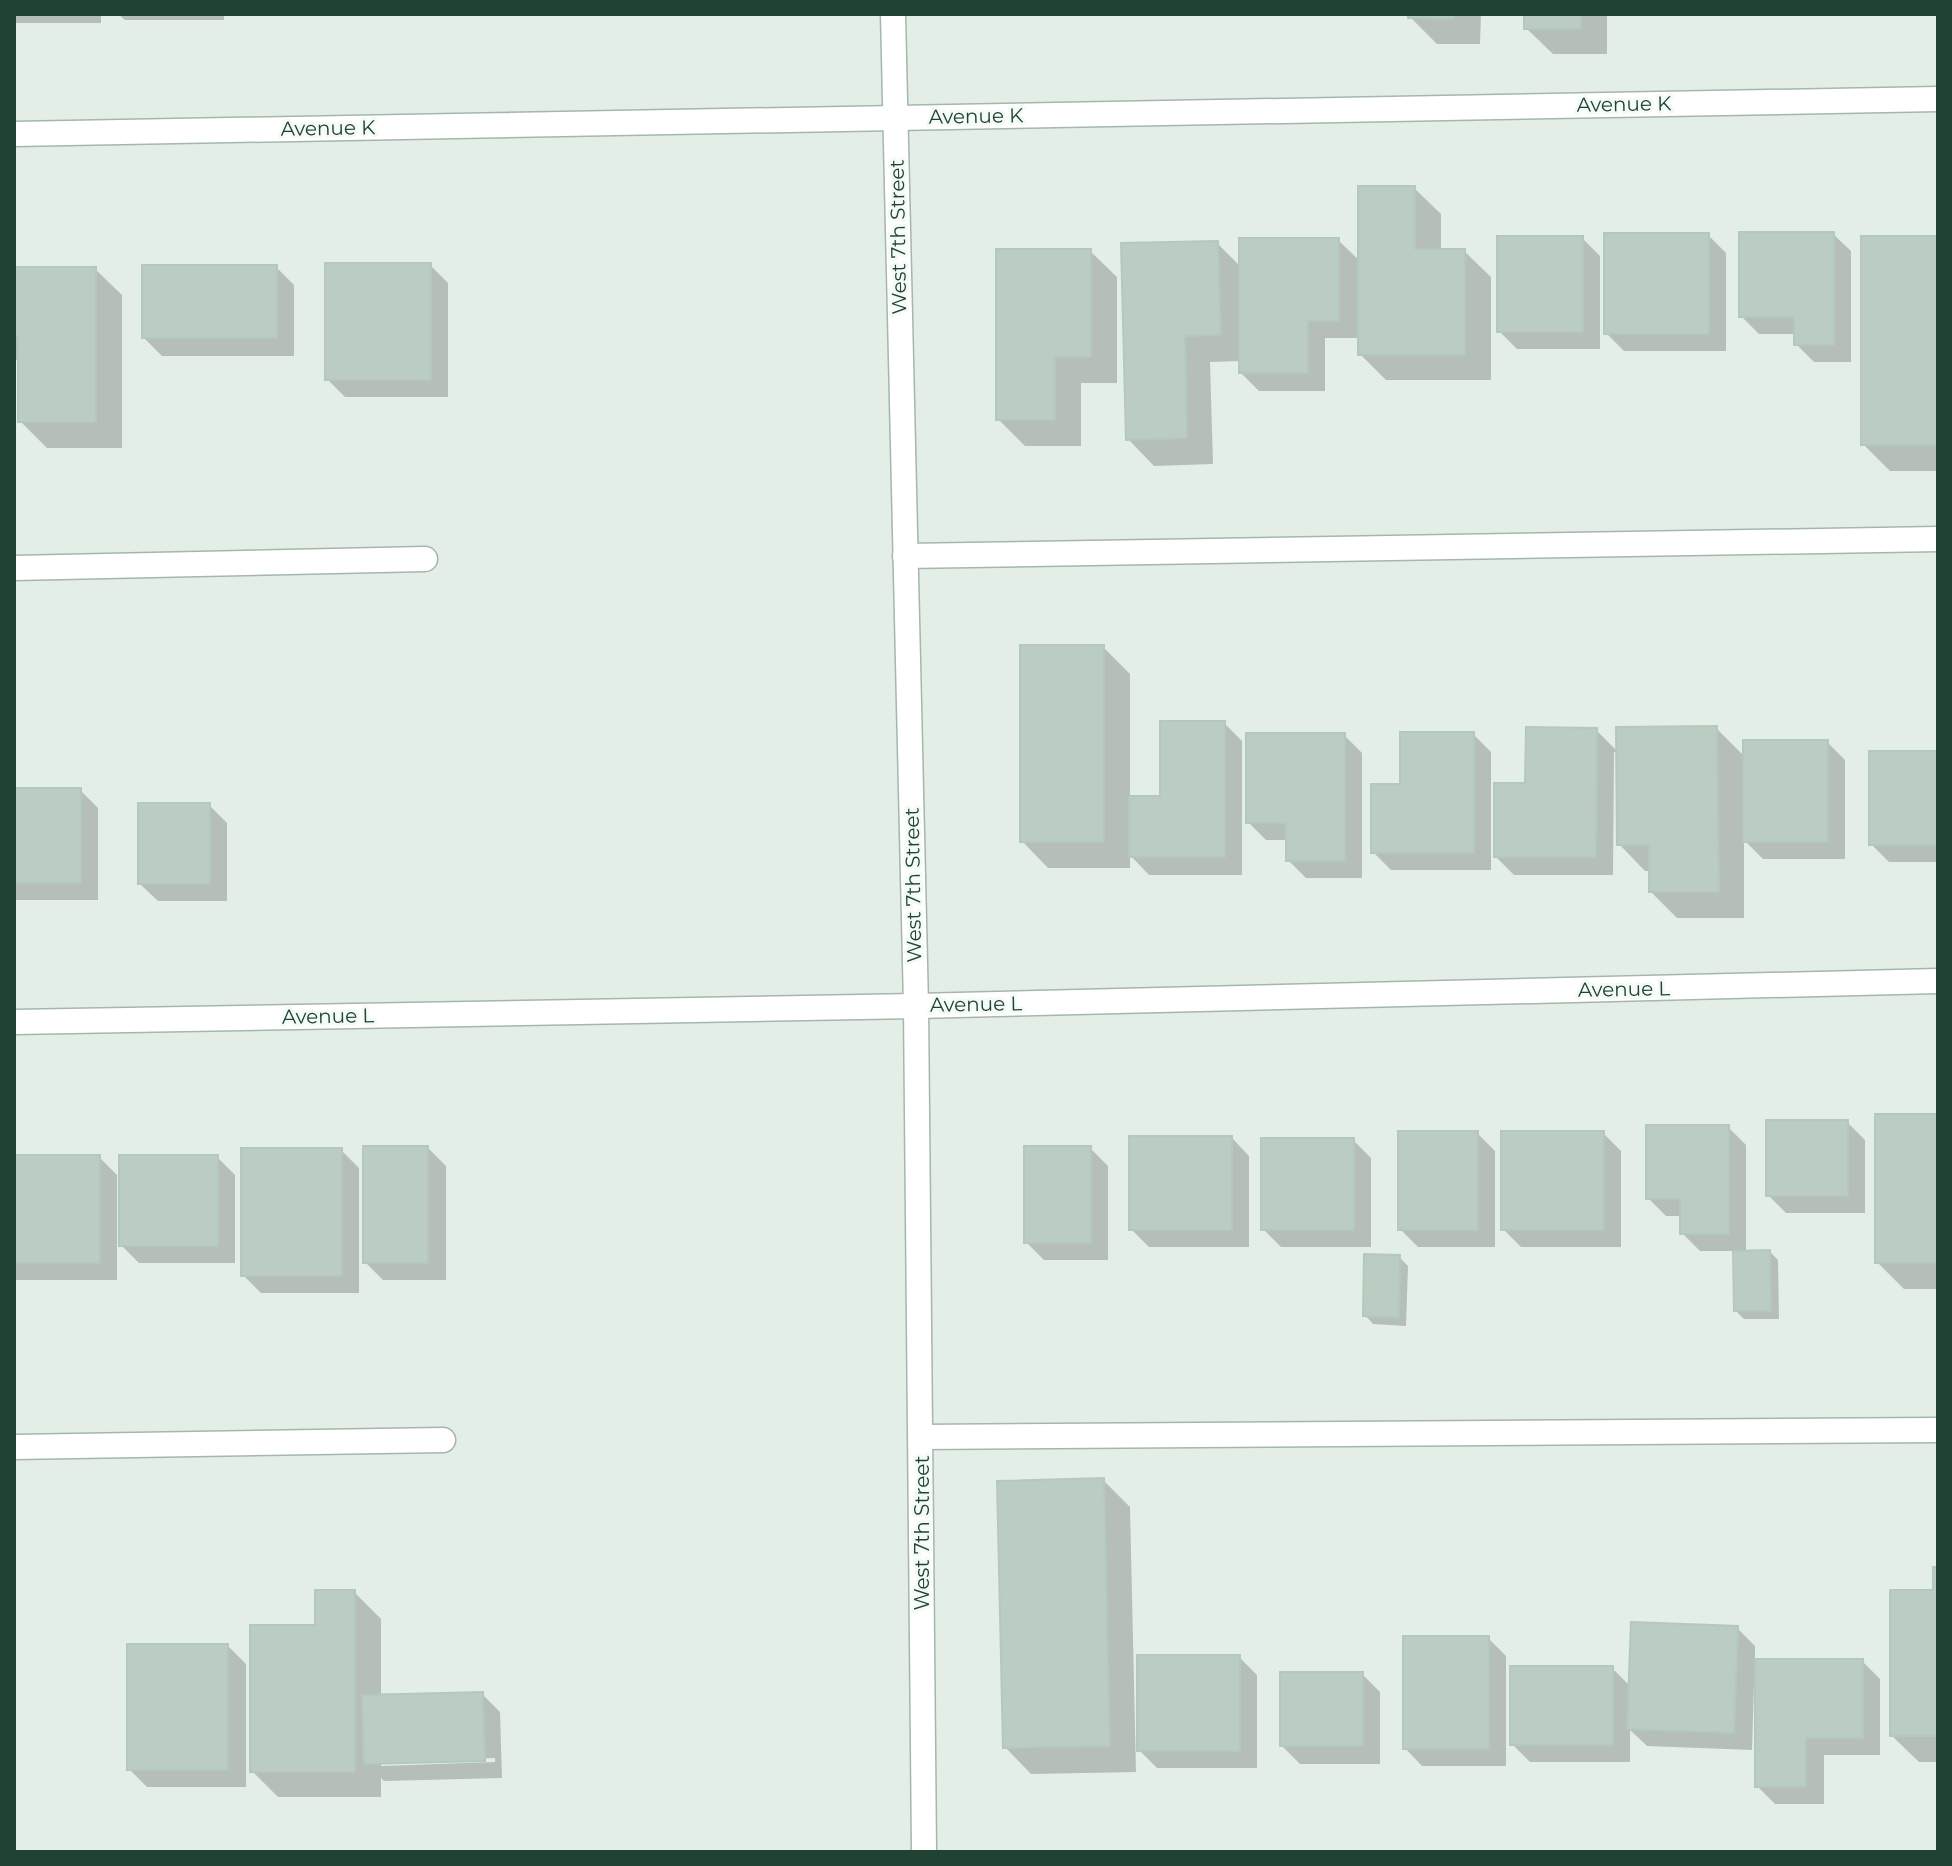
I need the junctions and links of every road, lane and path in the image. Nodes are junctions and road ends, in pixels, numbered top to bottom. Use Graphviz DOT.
graph roads {
  1 [pos="893,14"];
  2 [pos="1938,99"];
  3 [pos="895,117"];
  4 [pos="14,134"];
  5 [pos="1938,539"];
  6 [pos="905,556"];
  7 [pos="425,559"];
  8 [pos="14,568"];
  9 [pos="1938,981"];
  10 [pos="916,1006"];
  11 [pos="14,1022"];
  12 [pos="1938,1430"];
  13 [pos="921,1437"];
  14 [pos="443,1440"];
  15 [pos="14,1447"];
  16 [pos="924,1852"];
  1 -- 3 [label="street, West 7th Street"];
  2 -- 3 [label="street, Avenue K"];
  3 -- 4 [label="street, Avenue K"];
  3 -- 6 [label="street, West 7th Street"];
  5 -- 6 [label="street"];
  6 -- 10 [label="street, West 7th Street"];
  7 -- 8 [label="street"];
  9 -- 10 [label="street, Avenue L"];
  10 -- 11 [label="street, Avenue L"];
  10 -- 13 [label="street, West 7th Street"];
  12 -- 13 [label="street"];
  13 -- 16 [label="street, West 7th Street"];
  14 -- 15 [label="street"];
}
